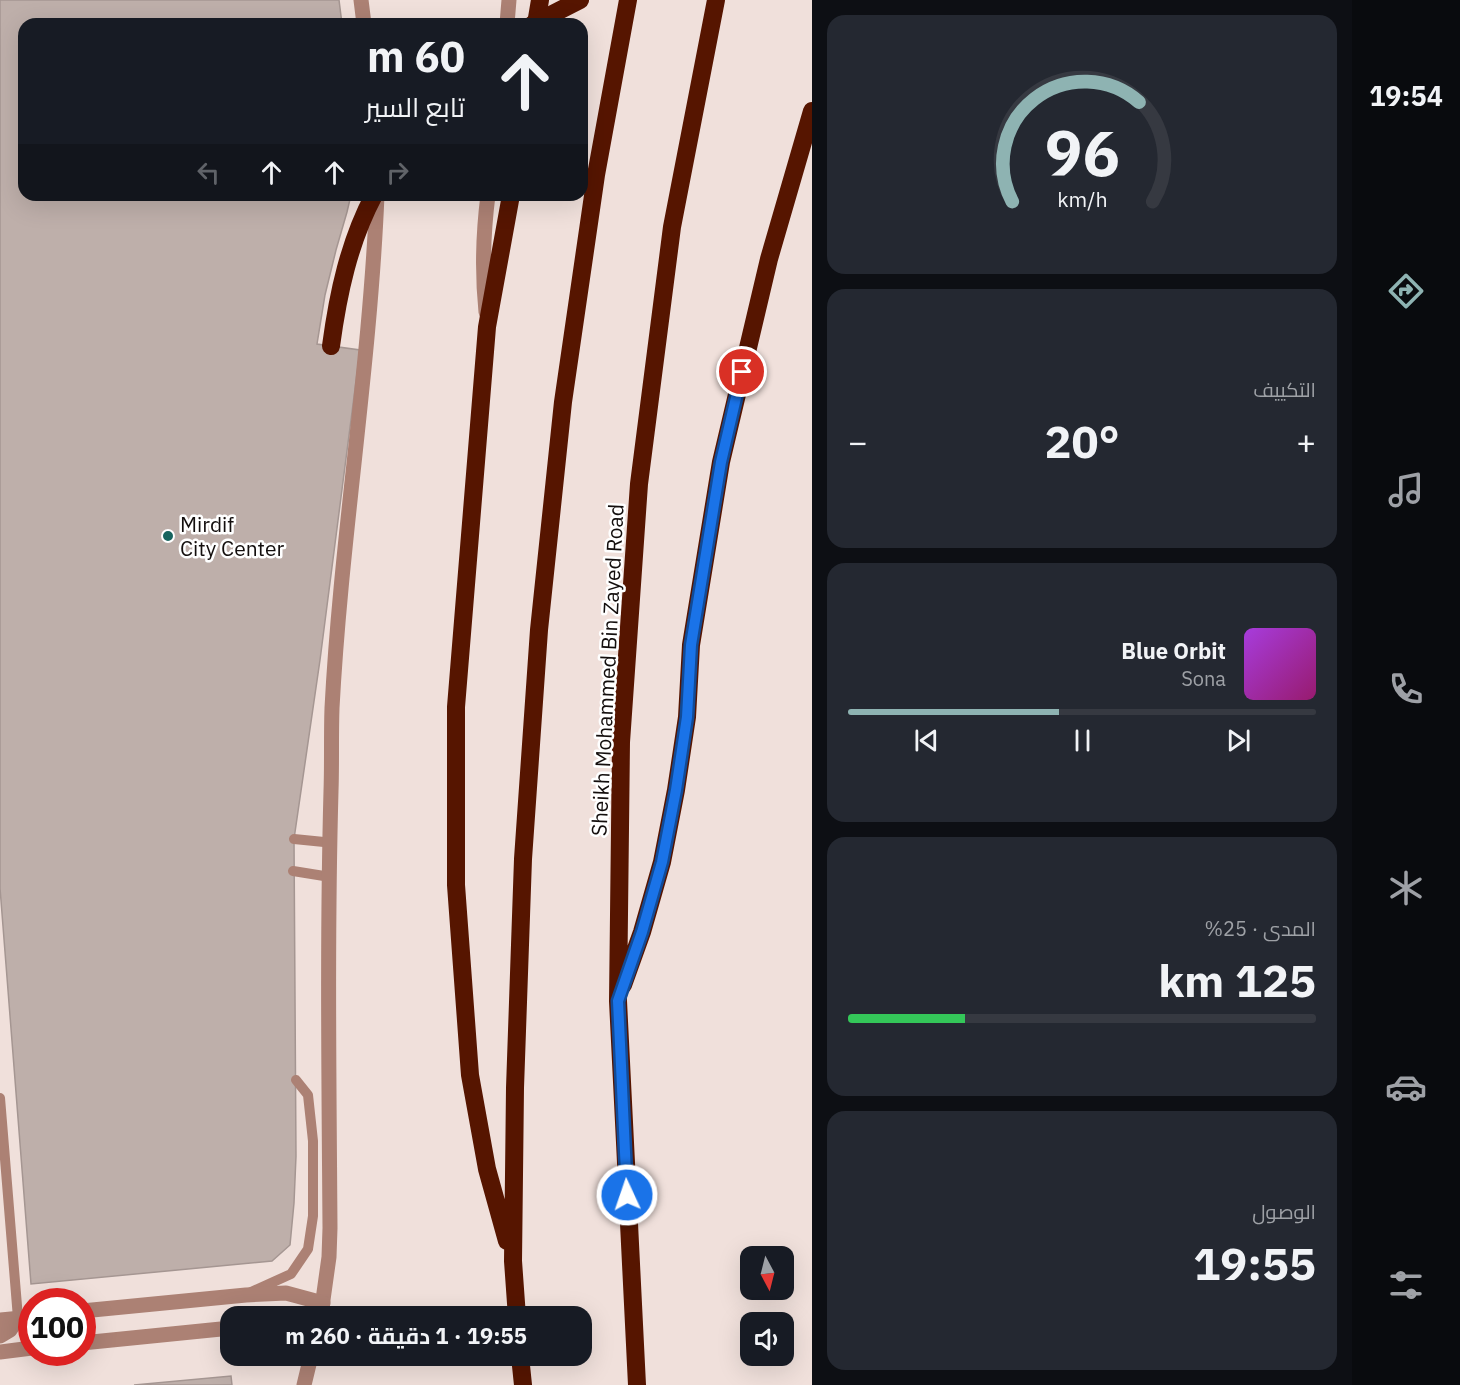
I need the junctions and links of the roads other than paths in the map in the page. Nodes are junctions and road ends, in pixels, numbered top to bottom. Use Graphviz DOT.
graph roads {
  1 [pos="509,0"];
  2 [pos="540,0"];
  3 [pos="580,0"];
  4 [pos="628,0"];
  5 [pos="716,0"];
  6 [pos="508,18"];
  7 [pos="536,18"];
  8 [pos="546,18"];
  9 [pos="812,111"];
  10 [pos="372,201"];
  11 [pos="375,201"];
  12 [pos="487,201"];
  13 [pos="510,201"];
  14 [pos="487,327"];
  15 [pos="331,346"];
  16 [pos="294,839"];
  17 [pos="330,845"];
  18 [pos="293,871"];
  19 [pos="329,880"];
  20 [pos="618,1001"];
  21 [pos="296,1080"];
  22 [pos="0,1098"];
  23 [pos="513,1261"];
  24 [pos="22,1288"];
  25 [pos="246,1294"];
  26 [pos="308,1306"];
  27 [pos="319,1306"];
  28 [pos="517,1306"];
  29 [pos="96,1310"];
  30 [pos="18,1318"];
  31 [pos="0,1320"];
  32 [pos="18,1323"];
  33 [pos="220,1329"];
  34 [pos="0,1336"];
  35 [pos="96,1342"];
  36 [pos="18,1350"];
  37 [pos="0,1352"];
  38 [pos="309,1366"];
  39 [pos="521,1366"];
  40 [pos="304,1385"];
  41 [pos="523,1385"];
  42 [pos="637,1385"];
  1 -- 6 [label="street"];
  2 -- 7 [label="highway"];
  3 -- 8 [label="highway, bridge"];
  4 -- 23 [label="highway"];
  5 -- 20 [label="highway, Sheikh Mohammed Bin Zayed Road"];
  9 -- 20 [label="highway"];
  10 -- 15 [label="highway"];
  11 -- 17 [label="street"];
  12 -- 14 [label="street"];
  13 -- 14 [label="highway"];
  14 -- 23 [label="highway"];
  16 -- 17 [label="lane"];
  17 -- 19 [label="street"];
  18 -- 19 [label="lane"];
  19 -- 27 [label="street"];
  20 -- 42 [label="highway, Sheikh Mohammed Bin Zayed Road"];
  21 -- 25 [label="lane"];
  22 -- 24 [label="lane"];
  23 -- 28 [label="highway"];
  25 -- 26 [label="street"];
  25 -- 29 [label="street"];
  30 -- 31 [label="street"];
  32 -- 34 [label="street"];
  33 -- 35 [label="street"];
  36 -- 37 [label="street"];
  38 -- 40 [label="street"];
  39 -- 41 [label="highway"];
}
